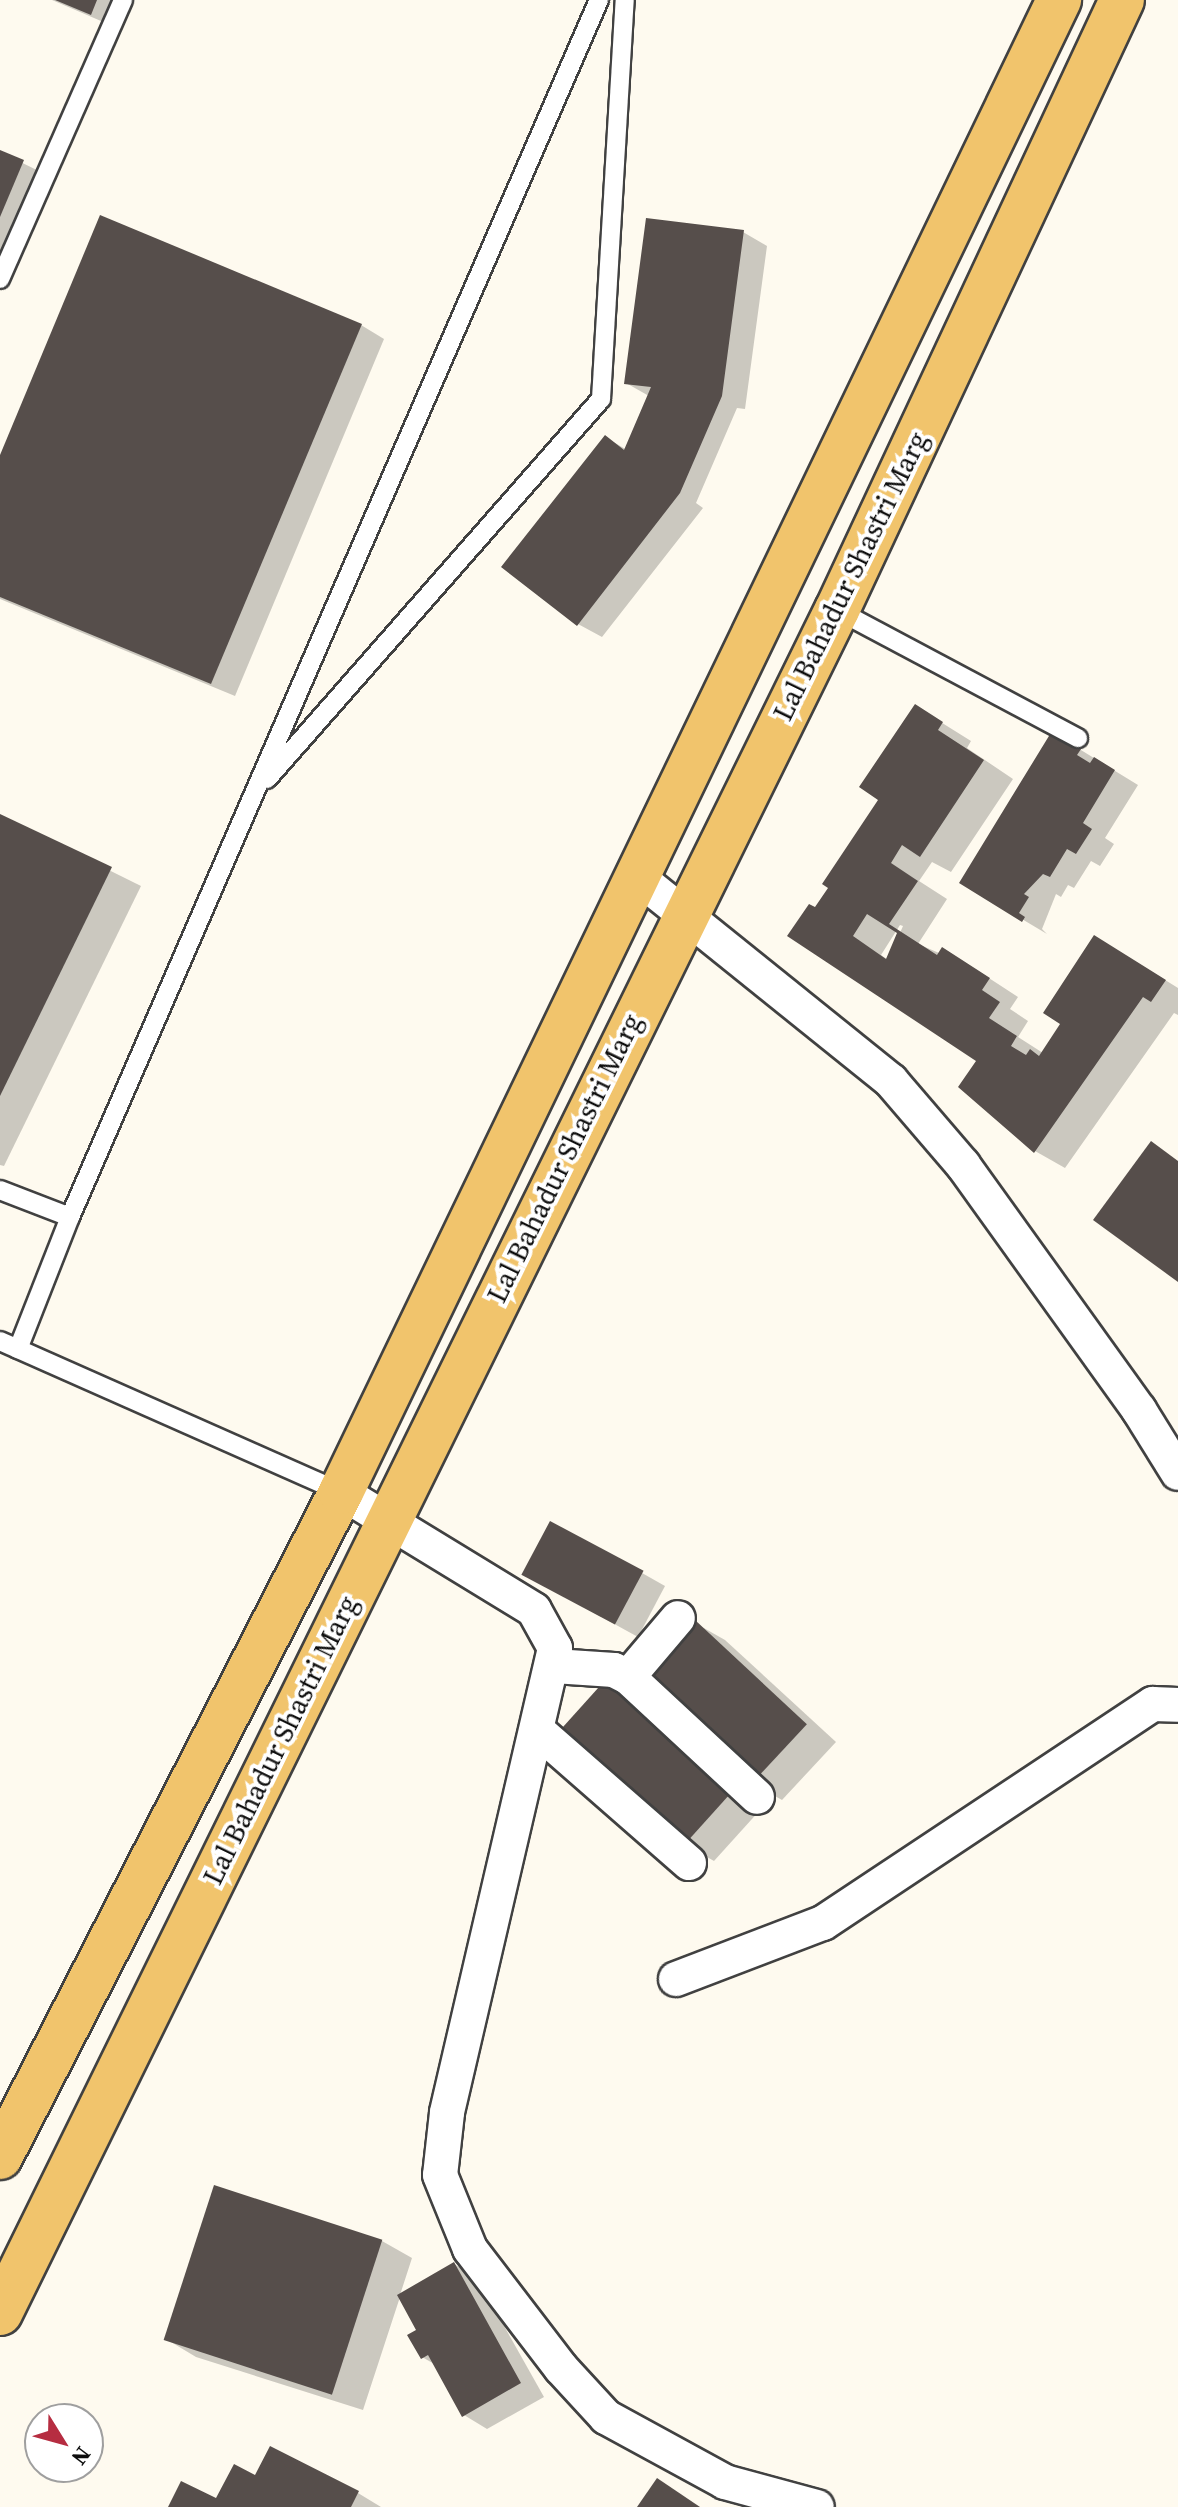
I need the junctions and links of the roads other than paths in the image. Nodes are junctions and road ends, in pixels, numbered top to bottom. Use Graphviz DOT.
graph roads {
  1 [pos="123,0"];
  2 [pos="599,0"];
  3 [pos="625,0"];
  4 [pos="1059,0"];
  5 [pos="1122,0"];
  6 [pos="962,205"];
  7 [pos="1016,227"];
  8 [pos="0,279"];
  9 [pos="837,610"];
  10 [pos="1078,738"];
  11 [pos="255,792"];
  12 [pos="640,879"];
  13 [pos="685,912"];
  14 [pos="0,1190"];
  15 [pos="70,1217"];
  16 [pos="0,1341"];
  17 [pos="18,1349"];
  18 [pos="1173,1449"];
  19 [pos="341,1492"];
  20 [pos="387,1520"];
  21 [pos="678,1618"];
  22 [pos="554,1666"];
  23 [pos="628,1677"];
  24 [pos="1178,1705"];
  25 [pos="537,1730"];
  26 [pos="757,1797"];
  27 [pos="177,1812"];
  28 [pos="234,1837"];
  29 [pos="689,1863"];
  30 [pos="676,1979"];
  31 [pos="0,2157"];
  32 [pos="11,2262"];
  33 [pos="0,2313"];
  34 [pos="817,2507"];
  1 -- 8 [label="lane"];
  2 -- 11 [label="lane"];
  3 -- 11 [label="lane"];
  4 -- 6 [label="main road, Lal Bahadur Shastri Marg"];
  5 -- 7 [label="main road, Lal Bahadur Shastri Marg"];
  6 -- 7 [label="main road"];
  6 -- 12 [label="main road, Lal Bahadur Shastri Marg"];
  7 -- 9 [label="main road, Lal Bahadur Shastri Marg"];
  9 -- 10 [label="lane"];
  9 -- 13 [label="main road, Lal Bahadur Shastri Marg"];
  11 -- 15 [label="lane"];
  12 -- 13 [label="street"];
  12 -- 19 [label="main road, Lal Bahadur Shastri Marg"];
  13 -- 18 [label="street"];
  13 -- 20 [label="main road, Lal Bahadur Shastri Marg"];
  14 -- 15 [label="lane"];
  15 -- 17 [label="lane"];
  16 -- 17 [label="lane"];
  17 -- 19 [label="lane"];
  19 -- 20 [label="street"];
  19 -- 27 [label="main road, Lal Bahadur Shastri Marg"];
  20 -- 22 [label="street"];
  20 -- 28 [label="main road, Lal Bahadur Shastri Marg"];
  21 -- 23 [label="street"];
  22 -- 23 [label="street"];
  22 -- 25 [label="street"];
  23 -- 26 [label="street"];
  24 -- 30 [label="street"];
  25 -- 29 [label="street"];
  25 -- 34 [label="street"];
  27 -- 28 [label="main road"];
  27 -- 31 [label="main road, Lal Bahadur Shastri Marg"];
  28 -- 32 [label="main road, Lal Bahadur Shastri Marg"];
  32 -- 33 [label="main road, Lal Bahadur Shastri Marg"];
}
